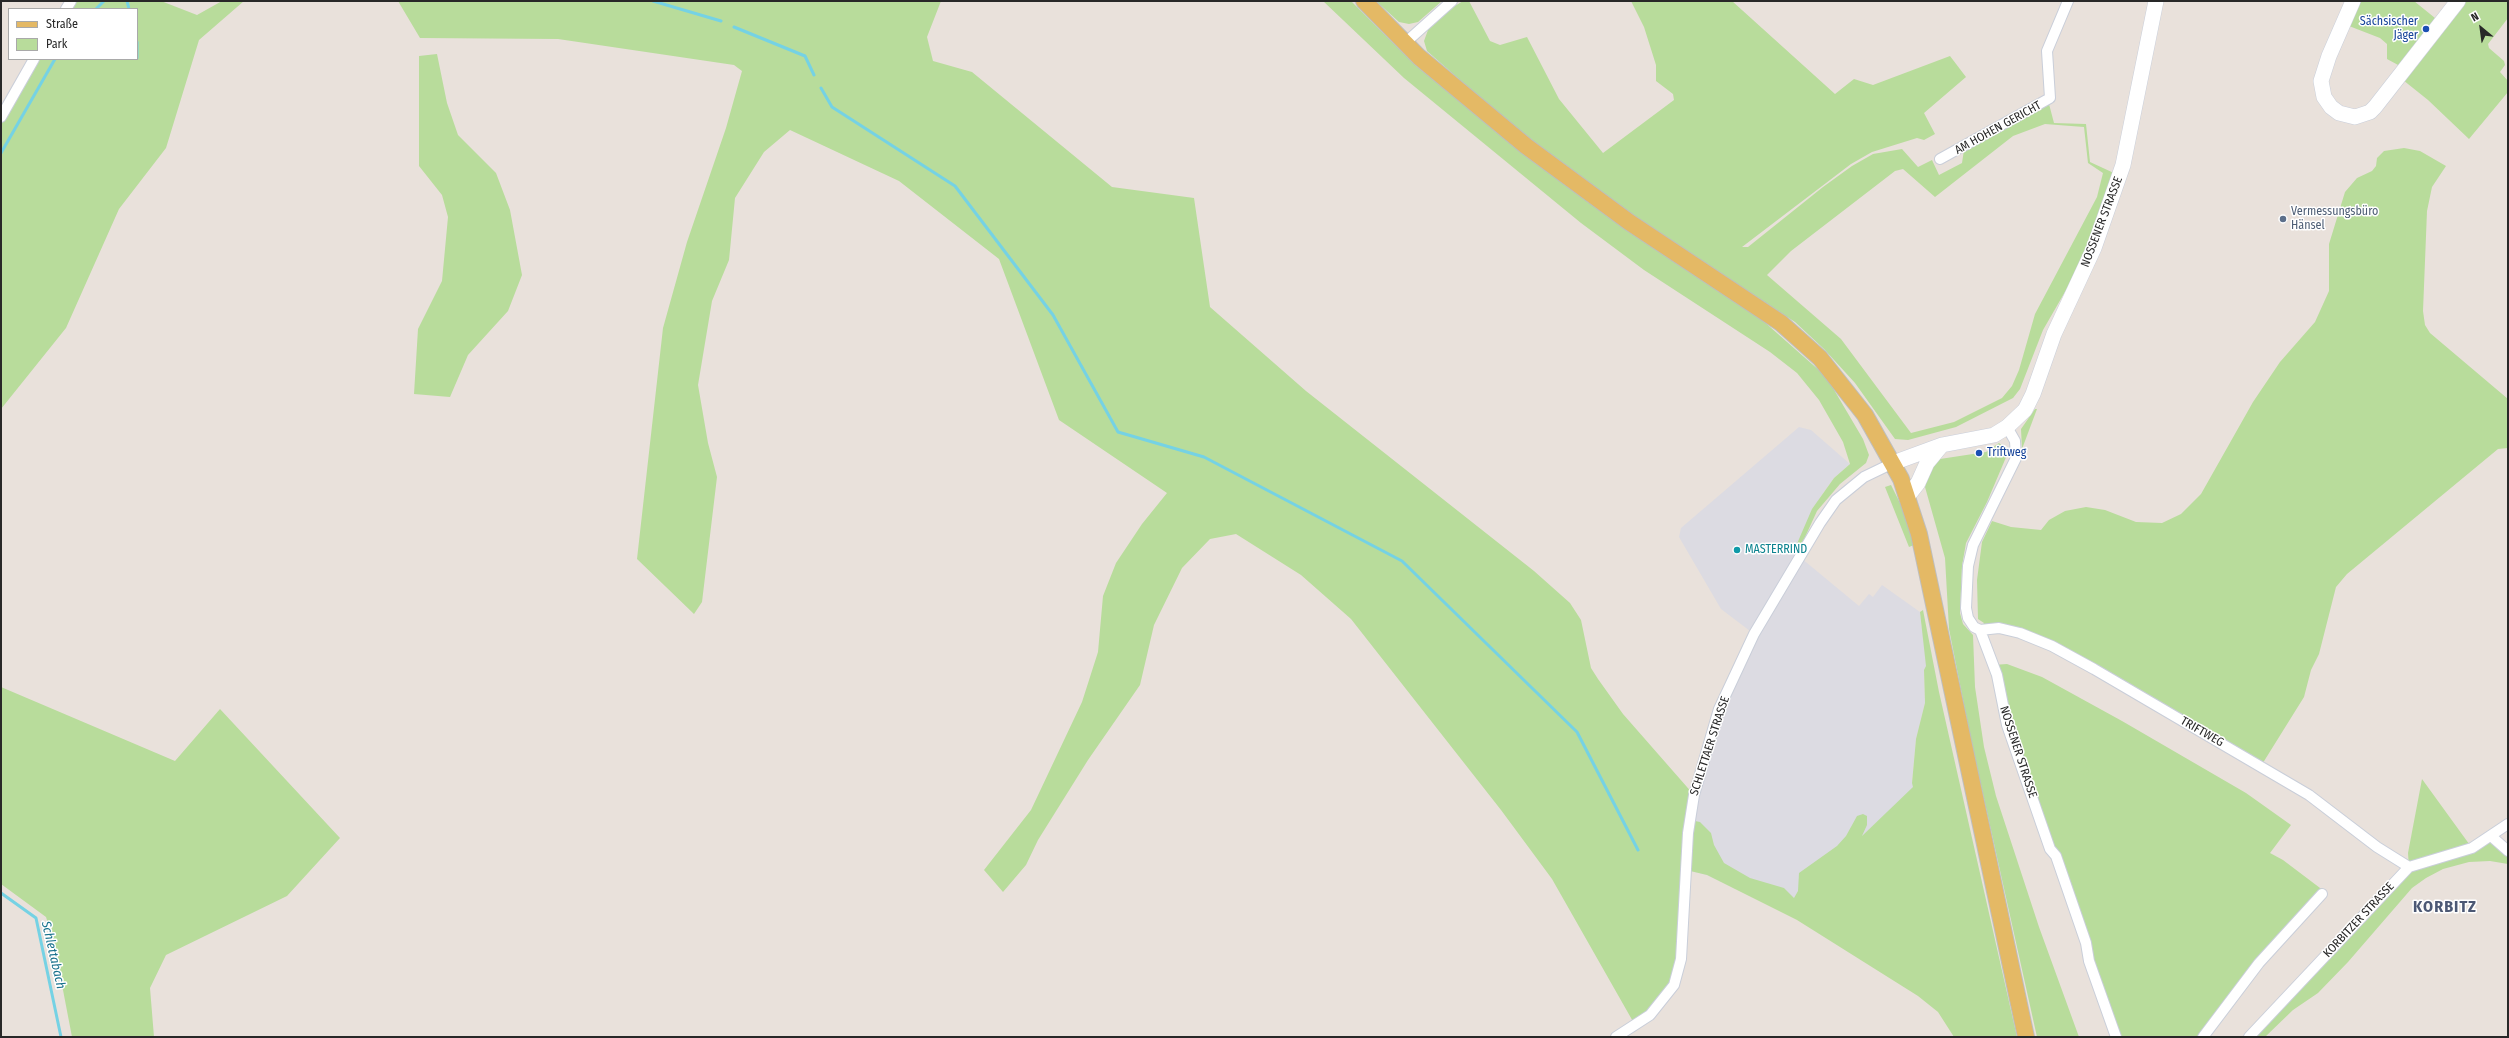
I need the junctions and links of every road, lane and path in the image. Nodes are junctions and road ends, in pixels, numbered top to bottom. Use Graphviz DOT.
graph roads {
  1 [pos="1364,1"];
  2 [pos="1452,1"];
  3 [pos="2068,1"];
  4 [pos="2156,1"];
  5 [pos="2352,1"];
  6 [pos="2458,1"];
  7 [pos="1405,43"];
  8 [pos="33,60"];
  9 [pos="1,117"];
  10 [pos="1940,159"];
  11 [pos="2007,427"];
  12 [pos="1942,445"];
  13 [pos="1893,462"];
  14 [pos="1907,497"];
  15 [pos="1980,630"];
  16 [pos="2508,824"];
  17 [pos="2491,836"];
  18 [pos="2508,851"];
  19 [pos="2409,867"];
  20 [pos="2322,894"];
  21 [pos="1616,1037"];
  22 [pos="2026,1037"];
  23 [pos="2116,1037"];
  24 [pos="2203,1037"];
  25 [pos="2249,1037"];
  1 -- 7 [label="main road"];
  2 -- 7 [label="street"];
  3 -- 10 [label="street, AM HOHEN GERICHT"];
  4 -- 11 [label="street, NOSSENER STRASSE"];
  5 -- 6 [label="street"];
  7 -- 13 [label="main road"];
  8 -- 9 [label="street"];
  11 -- 12 [label="street, NOSSENER STRASSE"];
  11 -- 15 [label="street, NOSSENER STRASSE"];
  12 -- 13 [label="street, NOSSENER STRASSE"];
  12 -- 14 [label="street"];
  13 -- 14 [label="main road"];
  13 -- 21 [label="street, SCHLETTAER STRASSE"];
  14 -- 22 [label="main road"];
  15 -- 19 [label="street, TRIFTWEG"];
  15 -- 23 [label="street, NOSSENER STRASSE"];
  16 -- 17 [label="street, KORBITZER STRASSE"];
  17 -- 18 [label="street"];
  17 -- 19 [label="street, KORBITZER STRASSE"];
  19 -- 25 [label="street, KORBITZER STRASSE"];
  20 -- 24 [label="street"];
}
